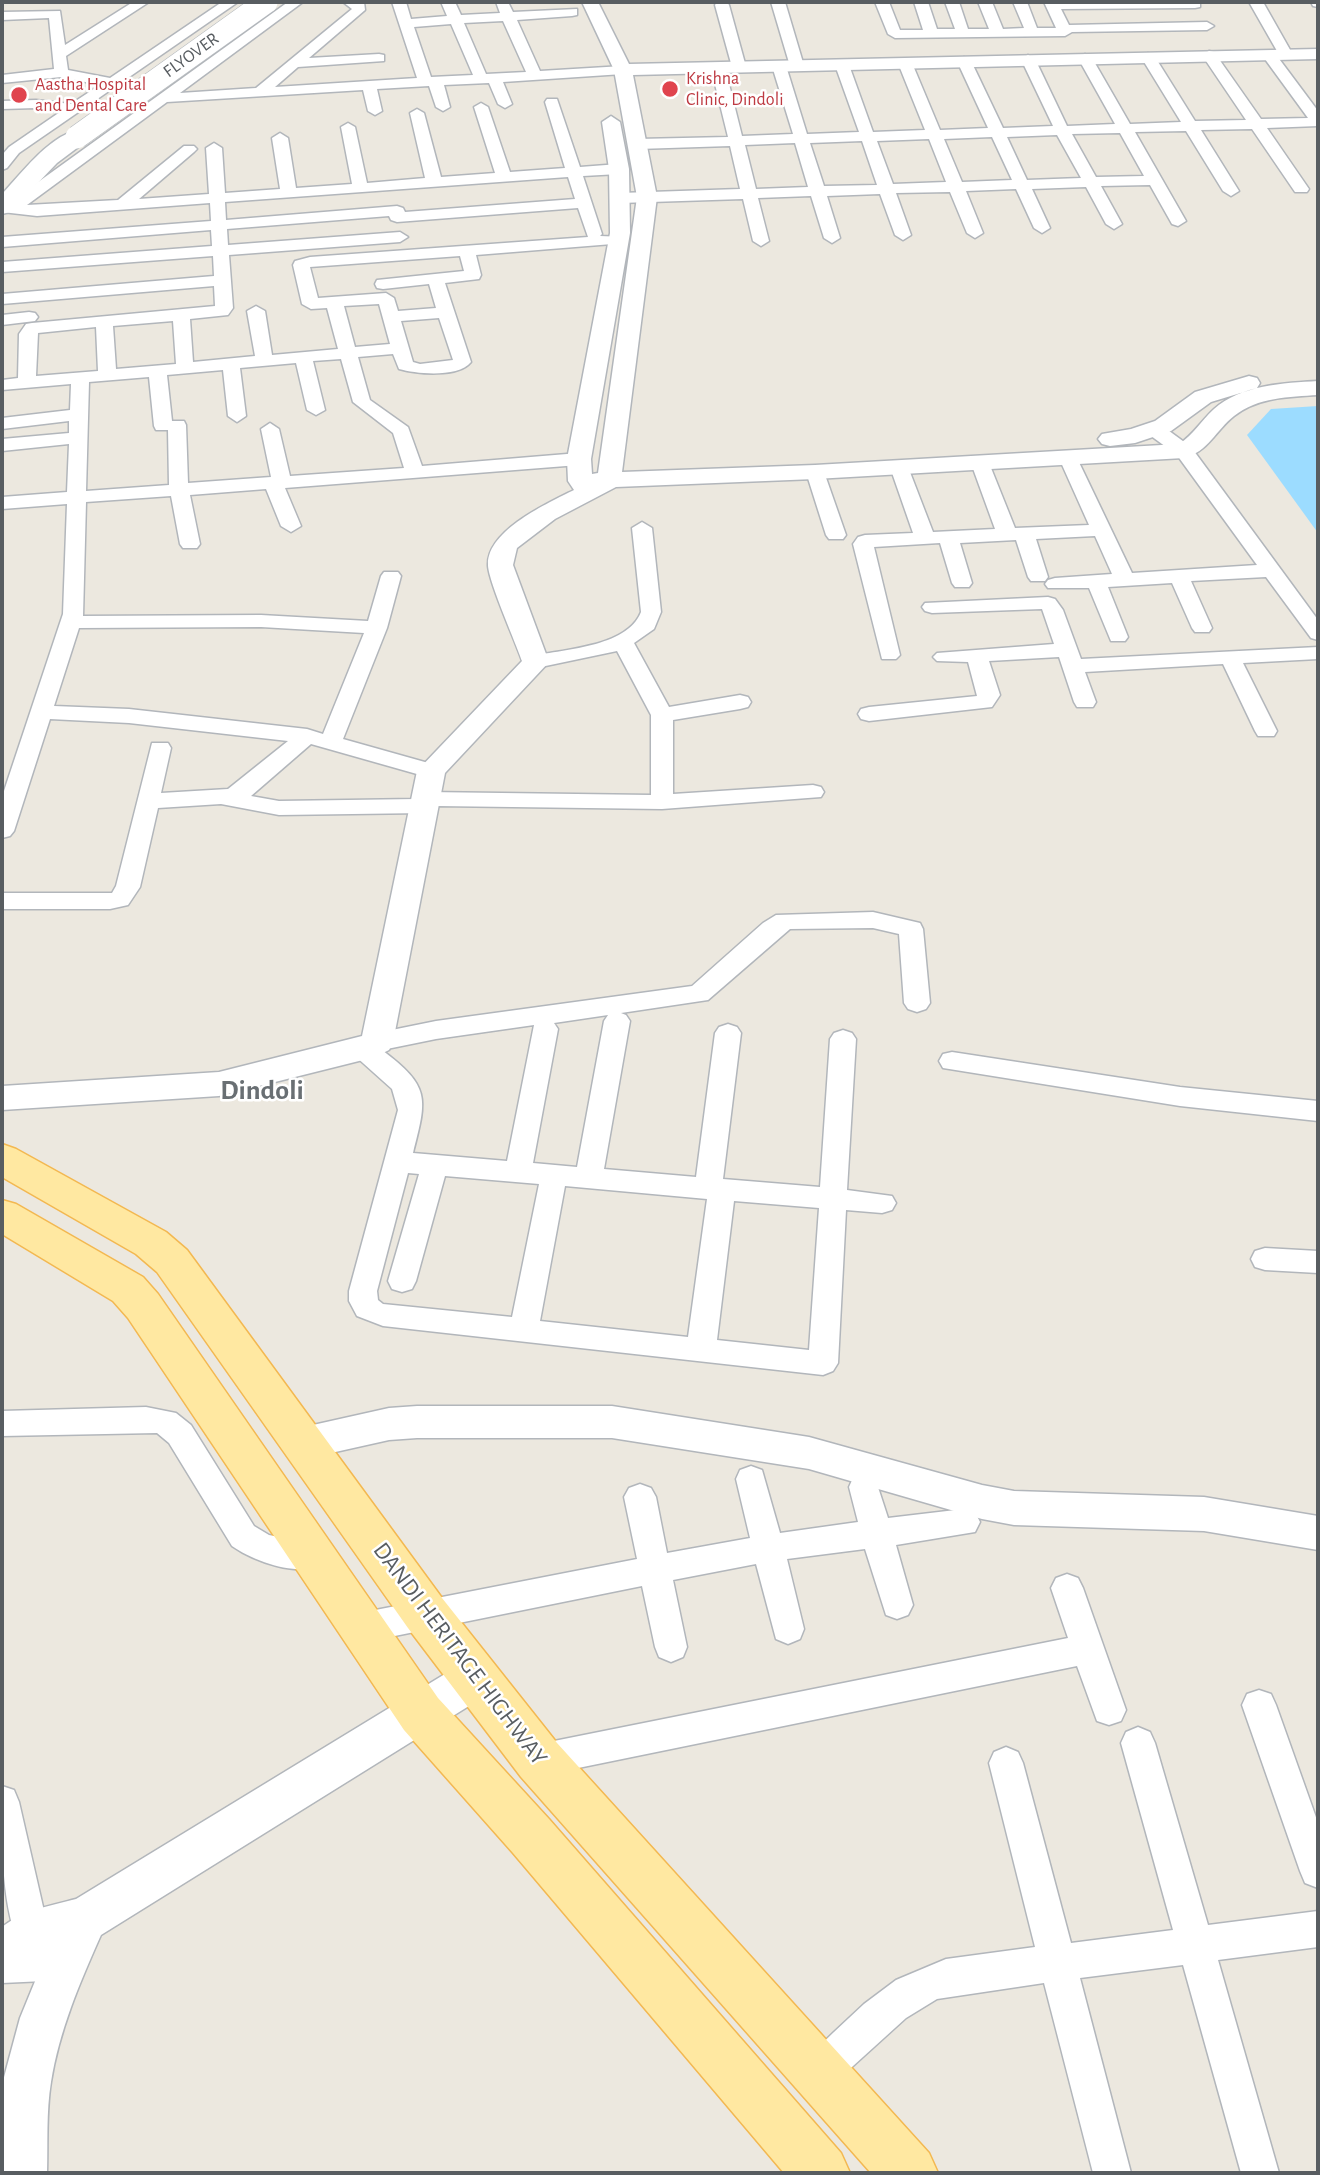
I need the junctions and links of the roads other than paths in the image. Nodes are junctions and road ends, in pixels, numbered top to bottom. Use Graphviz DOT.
graph roads {
  1 [pos="142,2"];
  2 [pos="231,2"];
  3 [pos="244,2"];
  4 [pos="265,2"];
  5 [pos="296,2"];
  6 [pos="350,2"];
  7 [pos="399,2"];
  8 [pos="448,2"];
  9 [pos="501,2"];
  10 [pos="590,2"];
  11 [pos="778,2"];
  12 [pos="882,2"];
  13 [pos="921,2"];
  14 [pos="952,2"];
  15 [pos="985,2"];
  16 [pos="1020,2"];
  17 [pos="1256,2"];
  18 [pos="1057,3"];
  19 [pos="1195,3"];
  20 [pos="722,5"];
  21 [pos="569,7"];
  22 [pos="2,16"];
  23 [pos="508,17"];
  24 [pos="456,20"];
  25 [pos="406,23"];
  26 [pos="1207,26"];
  27 [pos="1073,28"];
  28 [pos="1032,32"];
  29 [pos="931,33"];
  30 [pos="982,33"];
  31 [pos="346,43"];
  32 [pos="169,44"];
  33 [pos="225,52"];
  34 [pos="1318,54"];
  35 [pos="59,55"];
  36 [pos="1216,55"];
  37 [pos="1277,55"];
  38 [pos="1148,57"];
  39 [pos="379,58"];
  40 [pos="1085,58"];
  41 [pos="993,60"];
  42 [pos="1028,60"];
  43 [pos="964,61"];
  44 [pos="295,63"];
  45 [pos="905,63"];
  46 [pos="842,65"];
  47 [pos="788,66"];
  48 [pos="739,67"];
  49 [pos="718,68"];
  50 [pos="623,70"];
  51 [pos="601,71"];
  52 [pos="61,73"];
  53 [pos="535,75"];
  54 [pos="488,78"];
  55 [pos="2,79"];
  56 [pos="430,82"];
  57 [pos="112,83"];
  58 [pos="369,85"];
  59 [pos="260,92"];
  60 [pos="166,98"];
  61 [pos="552,102"];
  62 [pos="505,104"];
  63 [pos="2,105"];
  64 [pos="443,107"];
  65 [pos="481,107"];
  66 [pos="74,109"];
  67 [pos="375,111"];
  68 [pos="417,113"];
  69 [pos="1318,121"];
  70 [pos="1257,124"];
  71 [pos="1191,126"];
  72 [pos="348,127"];
  73 [pos="1125,128"];
  74 [pos="1062,130"];
  75 [pos="997,132"];
  76 [pos="934,134"];
  77 [pos="70,135"];
  78 [pos="868,136"];
  79 [pos="280,138"];
  80 [pos="801,138"];
  81 [pos="736,140"];
  82 [pos="2,141"];
  83 [pos="638,144"];
  84 [pos="214,148"];
  85 [pos="189,149"];
  86 [pos="34,152"];
  87 [pos="2,167"];
  88 [pos="619,169"];
  89 [pos="575,172"];
  90 [pos="503,177"];
  91 [pos="1155,180"];
  92 [pos="434,182"];
  93 [pos="1090,182"];
  94 [pos="1021,184"];
  95 [pos="393,186"];
  96 [pos="956,186"];
  97 [pos="360,187"];
  98 [pos="887,188"];
  99 [pos="1301,189"];
  100 [pos="818,191"];
  101 [pos="1231,191"];
  102 [pos="289,193"];
  103 [pos="750,194"];
  104 [pos="217,197"];
  105 [pos="647,197"];
  106 [pos="620,198"];
  107 [pos="586,202"];
  108 [pos="123,204"];
  109 [pos="6,208"];
  110 [pos="397,214"];
  111 [pos="1178,221"];
  112 [pos="1114,224"];
  113 [pos="219,225"];
  114 [pos="1042,228"];
  115 [pos="975,233"];
  116 [pos="594,234"];
  117 [pos="903,235"];
  118 [pos="620,236"];
  119 [pos="400,237"];
  120 [pos="832,239"];
  121 [pos="761,241"];
  122 [pos="2,242"];
  123 [pos="220,250"];
  124 [pos="466,250"];
  125 [pos="376,257"];
  126 [pos="2,267"];
  127 [pos="222,280"];
  128 [pos="436,280"];
  129 [pos="384,291"];
  130 [pos="2,299"];
  131 [pos="335,306"];
  132 [pos="256,311"];
  133 [pos="446,312"];
  134 [pos="181,316"];
  135 [pos="29,317"];
  136 [pos="392,317"];
  137 [pos="2,320"];
  138 [pos="104,321"];
  139 [pos="391,349"];
  140 [pos="346,352"];
  141 [pos="303,356"];
  142 [pos="264,359"];
  143 [pos="231,363"];
  144 [pos="185,367"];
  145 [pos="157,369"];
  146 [pos="107,374"];
  147 [pos="1318,375"];
  148 [pos="80,377"];
  149 [pos="27,382"];
  150 [pos="2,384"];
  151 [pos="1318,388"];
  152 [pos="316,410"];
  153 [pos="79,415"];
  154 [pos="237,416"];
  155 [pos="2,423"];
  156 [pos="270,429"];
  157 [pos="1154,429"];
  158 [pos="78,438"];
  159 [pos="2,445"];
  160 [pos="1184,451"];
  161 [pos="1068,458"];
  162 [pos="980,463"];
  163 [pos="899,467"];
  164 [pos="815,472"];
  165 [pos="415,474"];
  166 [pos="591,474"];
  167 [pos="277,482"];
  168 [pos="179,488"];
  169 [pos="77,497"];
  170 [pos="2,503"];
  171 [pos="291,526"];
  172 [pos="642,528"];
  173 [pos="1102,530"];
  174 [pos="1015,534"];
  175 [pos="836,535"];
  176 [pos="947,537"];
  177 [pos="925,538"];
  178 [pos="190,544"];
  179 [pos="1273,570"];
  180 [pos="391,576"];
  181 [pos="1179,576"];
  182 [pos="1125,580"];
  183 [pos="1096,582"];
  184 [pos="962,583"];
  185 [pos="932,607"];
  186 [pos="72,622"];
  187 [pos="377,628"];
  188 [pos="1202,628"];
  189 [pos="1318,634"];
  190 [pos="1118,638"];
  191 [pos="623,642"];
  192 [pos="1318,653"];
  193 [pos="889,655"];
  194 [pos="977,655"];
  195 [pos="944,657"];
  196 [pos="1070,658"];
  197 [pos="1230,658"];
  198 [pos="536,662"];
  199 [pos="740,702"];
  200 [pos="1085,702"];
  201 [pos="42,712"];
  202 [pos="869,714"];
  203 [pos="662,715"];
  204 [pos="1266,731"];
  205 [pos="307,736"];
  206 [pos="331,741"];
  207 [pos="160,748"];
  208 [pos="428,792"];
  209 [pos="813,792"];
  210 [pos="226,798"];
  211 [pos="149,801"];
  212 [pos="662,802"];
  213 [pos="2,831"];
  214 [pos="2,901"];
  215 [pos="917,1003"];
  216 [pos="617,1021"];
  217 [pos="545,1029"];
  218 [pos="728,1033"];
  219 [pos="843,1039"];
  220 [pos="370,1046"];
  221 [pos="952,1061"];
  222 [pos="2,1098"];
  223 [pos="1318,1111"];
  224 [pos="2,1158"];
  225 [pos="397,1162"];
  226 [pos="435,1165"];
  227 [pos="517,1172"];
  228 [pos="554,1175"];
  229 [pos="589,1178"];
  230 [pos="715,1189"];
  231 [pos="832,1199"];
  232 [pos="882,1203"];
  233 [pos="2,1215"];
  234 [pos="1265,1259"];
  235 [pos="1318,1262"];
  236 [pos="402,1281"];
  237 [pos="524,1331"];
  238 [pos="702,1350"];
  239 [pos="2,1424"];
  240 [pos="304,1443"];
  241 [pos="751,1479"];
  242 [pos="864,1487"];
  243 [pos="640,1497"];
  244 [pos="964,1522"];
  245 [pos="1318,1533"];
  246 [pos="876,1534"];
  247 [pos="769,1548"];
  248 [pos="312,1556"];
  249 [pos="655,1569"];
  250 [pos="1067,1588"];
  251 [pos="897,1605"];
  252 [pos="425,1613"];
  253 [pos="360,1628"];
  254 [pos="789,1629"];
  255 [pos="671,1647"];
  256 [pos="1088,1649"];
  257 [pos="478,1677"];
  258 [pos="1259,1705"];
  259 [pos="1109,1710"];
  260 [pos="421,1714"];
  261 [pos="1138,1743"];
  262 [pos="540,1760"];
  263 [pos="1006,1763"];
  264 [pos="2,1802"];
  265 [pos="1318,1871"];
  266 [pos="85,1919"];
  267 [pos="1318,1928"];
  268 [pos="1195,1945"];
  269 [pos="11,1951"];
  270 [pos="65,1962"];
  271 [pos="1057,1963"];
  272 [pos="818,2073"];
  273 [pos="22,2173"];
  274 [pos="821,2173"];
  275 [pos="909,2173"];
  276 [pos="1112,2173"];
  277 [pos="1260,2173"];
  1 -- 35 [label="street"];
  2 -- 32 [label="street"];
  3 -- 77 [label="main road, FLYOVER"];
  4 -- 77 [label="main road, FLYOVER, bridge"];
  5 -- 33 [label="street"];
  6 -- 31 [label="street"];
  7 -- 25 [label="street"];
  8 -- 24 [label="street"];
  9 -- 23 [label="street"];
  10 -- 50 [label="street"];
  11 -- 47 [label="street"];
  12 -- 29 [label="street"];
  13 -- 29 [label="street"];
  14 -- 30 [label="street"];
  15 -- 30 [label="street"];
  16 -- 28 [label="street"];
  17 -- 37 [label="street"];
  18 -- 19 [label="street"];
  18 -- 28 [label="street"];
  19 -- 26 [label="street"];
  20 -- 48 [label="street"];
  21 -- 23 [label="street"];
  21 -- 51 [label="street"];
  22 -- 35 [label="street"];
  23 -- 24 [label="street"];
  23 -- 53 [label="street"];
  24 -- 25 [label="street"];
  24 -- 54 [label="street"];
  25 -- 56 [label="street"];
  26 -- 27 [label="street"];
  26 -- 36 [label="street"];
  28 -- 30 [label="street"];
  29 -- 30 [label="street"];
  30 -- 41 [label="street"];
  31 -- 39 [label="street"];
  31 -- 44 [label="street"];
  31 -- 44 [label="street"];
  32 -- 33 [label="street"];
  32 -- 57 [label="street"];
  33 -- 60 [label="street"];
  34 -- 37 [label="street"];
  35 -- 52 [label="street"];
  36 -- 37 [label="street"];
  36 -- 38 [label="street"];
  36 -- 70 [label="street"];
  37 -- 69 [label="street"];
  38 -- 40 [label="street"];
  38 -- 71 [label="street"];
  40 -- 42 [label="street"];
  40 -- 73 [label="street"];
  41 -- 42 [label="street"];
  41 -- 43 [label="street"];
  42 -- 74 [label="street"];
  43 -- 45 [label="street"];
  43 -- 75 [label="street"];
  44 -- 59 [label="street"];
  45 -- 46 [label="street"];
  45 -- 76 [label="street"];
  46 -- 47 [label="street"];
  46 -- 78 [label="street"];
  47 -- 48 [label="street"];
  47 -- 80 [label="street"];
  48 -- 49 [label="street"];
  49 -- 50 [label="street"];
  49 -- 81 [label="street"];
  50 -- 51 [label="street"];
  50 -- 83 [label="street"];
  51 -- 53 [label="street"];
  51 -- 88 [label="street"];
  52 -- 55 [label="street"];
  52 -- 57 [label="street"];
  53 -- 54 [label="street"];
  54 -- 56 [label="street"];
  54 -- 62 [label="street"];
  56 -- 58 [label="street"];
  56 -- 64 [label="street"];
  57 -- 66 [label="street"];
  58 -- 59 [label="street"];
  58 -- 67 [label="street"];
  59 -- 60 [label="street"];
  60 -- 109 [label="street"];
  61 -- 89 [label="street"];
  63 -- 66 [label="street"];
  65 -- 90 [label="street"];
  66 -- 86 [label="street"];
  68 -- 92 [label="street"];
  69 -- 70 [label="street"];
  70 -- 71 [label="street"];
  70 -- 99 [label="street"];
  71 -- 73 [label="street"];
  71 -- 101 [label="street"];
  72 -- 97 [label="street"];
  73 -- 74 [label="street"];
  73 -- 91 [label="street"];
  74 -- 75 [label="street"];
  74 -- 93 [label="street"];
  75 -- 76 [label="street"];
  75 -- 94 [label="street"];
  76 -- 78 [label="street"];
  76 -- 96 [label="street"];
  77 -- 86 [label="main road, FLYOVER"];
  78 -- 80 [label="street"];
  78 -- 98 [label="street"];
  79 -- 102 [label="street"];
  80 -- 81 [label="street"];
  80 -- 100 [label="street"];
  81 -- 83 [label="street"];
  81 -- 103 [label="street"];
  82 -- 86 [label="street"];
  83 -- 105 [label="street"];
  84 -- 104 [label="street"];
  85 -- 108 [label="street"];
  86 -- 87 [label="main road"];
  86 -- 109 [label="main road"];
  88 -- 89 [label="street"];
  88 -- 106 [label="street"];
  89 -- 90 [label="street"];
  89 -- 107 [label="street"];
  90 -- 92 [label="street"];
  91 -- 93 [label="street"];
  91 -- 111 [label="street"];
  92 -- 95 [label="street"];
  93 -- 94 [label="street"];
  93 -- 112 [label="street"];
  94 -- 96 [label="street"];
  94 -- 114 [label="street"];
  95 -- 97 [label="street"];
  95 -- 110 [label="street"];
  96 -- 98 [label="street"];
  96 -- 115 [label="street"];
  97 -- 102 [label="street"];
  98 -- 100 [label="street"];
  98 -- 117 [label="street"];
  100 -- 103 [label="street"];
  100 -- 120 [label="street"];
  102 -- 104 [label="street"];
  103 -- 105 [label="street"];
  103 -- 121 [label="street"];
  104 -- 108 [label="street"];
  104 -- 113 [label="street"];
  105 -- 106 [label="street"];
  105 -- 166 [label="street"];
  106 -- 118 [label="street"];
  107 -- 110 [label="street"];
  107 -- 116 [label="street"];
  108 -- 109 [label="street"];
  110 -- 113 [label="street"];
  110 -- 119 [label="street"];
  113 -- 122 [label="street"];
  113 -- 123 [label="street"];
  116 -- 118 [label="street"];
  116 -- 119 [label="street"];
  118 -- 124 [label="street"];
  118 -- 166 [label="street"];
  119 -- 123 [label="street"];
  123 -- 126 [label="street"];
  123 -- 127 [label="street"];
  124 -- 125 [label="street"];
  124 -- 128 [label="street"];
  125 -- 129 [label="street"];
  125 -- 129 [label="street"];
  127 -- 130 [label="street"];
  127 -- 134 [label="street"];
  128 -- 129 [label="street"];
  128 -- 133 [label="street"];
  129 -- 136 [label="street"];
  131 -- 140 [label="street"];
  132 -- 142 [label="street"];
  133 -- 136 [label="street"];
  133 -- 136 [label="street"];
  134 -- 138 [label="street"];
  134 -- 144 [label="street"];
  135 -- 137 [label="street"];
  138 -- 146 [label="street"];
  138 -- 149 [label="street"];
  139 -- 140 [label="street"];
  140 -- 141 [label="street"];
  140 -- 165 [label="street"];
  141 -- 142 [label="street"];
  141 -- 152 [label="street"];
  142 -- 143 [label="street"];
  143 -- 144 [label="street"];
  143 -- 154 [label="street"];
  144 -- 145 [label="street"];
  145 -- 146 [label="street"];
  145 -- 168 [label="street"];
  146 -- 148 [label="street"];
  147 -- 157 [label="street"];
  148 -- 149 [label="street"];
  148 -- 153 [label="street"];
  149 -- 150 [label="street"];
  151 -- 160 [label="street"];
  153 -- 155 [label="street"];
  153 -- 158 [label="street"];
  156 -- 167 [label="street"];
  157 -- 160 [label="street"];
  157 -- 166 [label="street"];
  158 -- 159 [label="street"];
  158 -- 169 [label="street"];
  160 -- 161 [label="street"];
  160 -- 179 [label="street"];
  161 -- 162 [label="street"];
  161 -- 173 [label="street"];
  162 -- 163 [label="street"];
  162 -- 174 [label="street"];
  163 -- 164 [label="street"];
  163 -- 177 [label="street"];
  164 -- 166 [label="street"];
  164 -- 175 [label="street"];
  165 -- 166 [label="street"];
  165 -- 167 [label="street"];
  166 -- 198 [label="street"];
  167 -- 168 [label="street"];
  167 -- 171 [label="street"];
  168 -- 169 [label="street"];
  168 -- 178 [label="street"];
  169 -- 170 [label="street"];
  169 -- 186 [label="street"];
  172 -- 191 [label="street"];
  173 -- 174 [label="street"];
  173 -- 182 [label="street"];
  174 -- 176 [label="street"];
  174 -- 183 [label="street"];
  176 -- 177 [label="street"];
  176 -- 184 [label="street"];
  177 -- 193 [label="street"];
  179 -- 181 [label="street"];
  179 -- 189 [label="street"];
  180 -- 187 [label="street"];
  181 -- 182 [label="street"];
  181 -- 188 [label="street"];
  182 -- 183 [label="street"];
  183 -- 190 [label="street"];
  185 -- 196 [label="street"];
  186 -- 187 [label="street"];
  186 -- 201 [label="street"];
  187 -- 206 [label="street"];
  191 -- 198 [label="street"];
  191 -- 203 [label="street"];
  192 -- 197 [label="street"];
  194 -- 195 [label="street"];
  194 -- 196 [label="street"];
  194 -- 202 [label="street"];
  196 -- 197 [label="street"];
  196 -- 200 [label="street"];
  197 -- 204 [label="street"];
  198 -- 208 [label="street"];
  199 -- 203 [label="street"];
  201 -- 205 [label="street"];
  201 -- 213 [label="street"];
  203 -- 212 [label="street"];
  205 -- 206 [label="street"];
  205 -- 210 [label="street"];
  206 -- 208 [label="street"];
  207 -- 211 [label="street"];
  208 -- 210 [label="street"];
  208 -- 212 [label="street"];
  208 -- 220 [label="street"];
  209 -- 212 [label="street"];
  210 -- 211 [label="street"];
  211 -- 214 [label="street"];
  215 -- 220 [label="street"];
  216 -- 229 [label="street"];
  217 -- 227 [label="street"];
  218 -- 230 [label="street"];
  219 -- 231 [label="street"];
  220 -- 222 [label="street"];
  220 -- 225 [label="street"];
  221 -- 223 [label="street"];
  224 -- 240 [label="main road, DANDI HERITAGE HIGHWAY"];
  225 -- 226 [label="street"];
  225 -- 237 [label="street"];
  226 -- 227 [label="street"];
  226 -- 236 [label="street"];
  227 -- 228 [label="street"];
  228 -- 229 [label="street"];
  228 -- 237 [label="street"];
  229 -- 230 [label="street"];
  230 -- 231 [label="street"];
  230 -- 238 [label="street"];
  231 -- 232 [label="street"];
  231 -- 238 [label="street"];
  233 -- 248 [label="main road"];
  234 -- 235 [label="street"];
  237 -- 238 [label="street"];
  239 -- 248 [label="street"];
  240 -- 245 [label="street"];
  240 -- 252 [label="main road, DANDI HERITAGE HIGHWAY"];
  241 -- 247 [label="street"];
  242 -- 246 [label="street"];
  243 -- 249 [label="street"];
  244 -- 246 [label="street"];
  246 -- 247 [label="street"];
  246 -- 251 [label="street"];
  247 -- 249 [label="street"];
  247 -- 254 [label="street"];
  248 -- 253 [label="main road"];
  249 -- 252 [label="street"];
  249 -- 255 [label="street"];
  250 -- 256 [label="street"];
  252 -- 253 [label="street"];
  252 -- 257 [label="main road, DANDI HERITAGE HIGHWAY"];
  253 -- 260 [label="main road"];
  256 -- 259 [label="street"];
  256 -- 262 [label="street"];
  257 -- 260 [label="street"];
  257 -- 262 [label="main road, DANDI HERITAGE HIGHWAY"];
  258 -- 265 [label="street"];
  260 -- 266 [label="street"];
  260 -- 274 [label="main road"];
  261 -- 268 [label="street"];
  262 -- 272 [label="main road, DANDI HERITAGE HIGHWAY"];
  263 -- 271 [label="street"];
  264 -- 269 [label="street"];
  266 -- 269 [label="street"];
  266 -- 270 [label="street"];
  267 -- 268 [label="street"];
  268 -- 271 [label="street"];
  268 -- 277 [label="street"];
  269 -- 270 [label="street"];
  270 -- 273 [label="street"];
  271 -- 272 [label="street"];
  271 -- 276 [label="street"];
  272 -- 275 [label="main road, DANDI HERITAGE HIGHWAY"];
}
